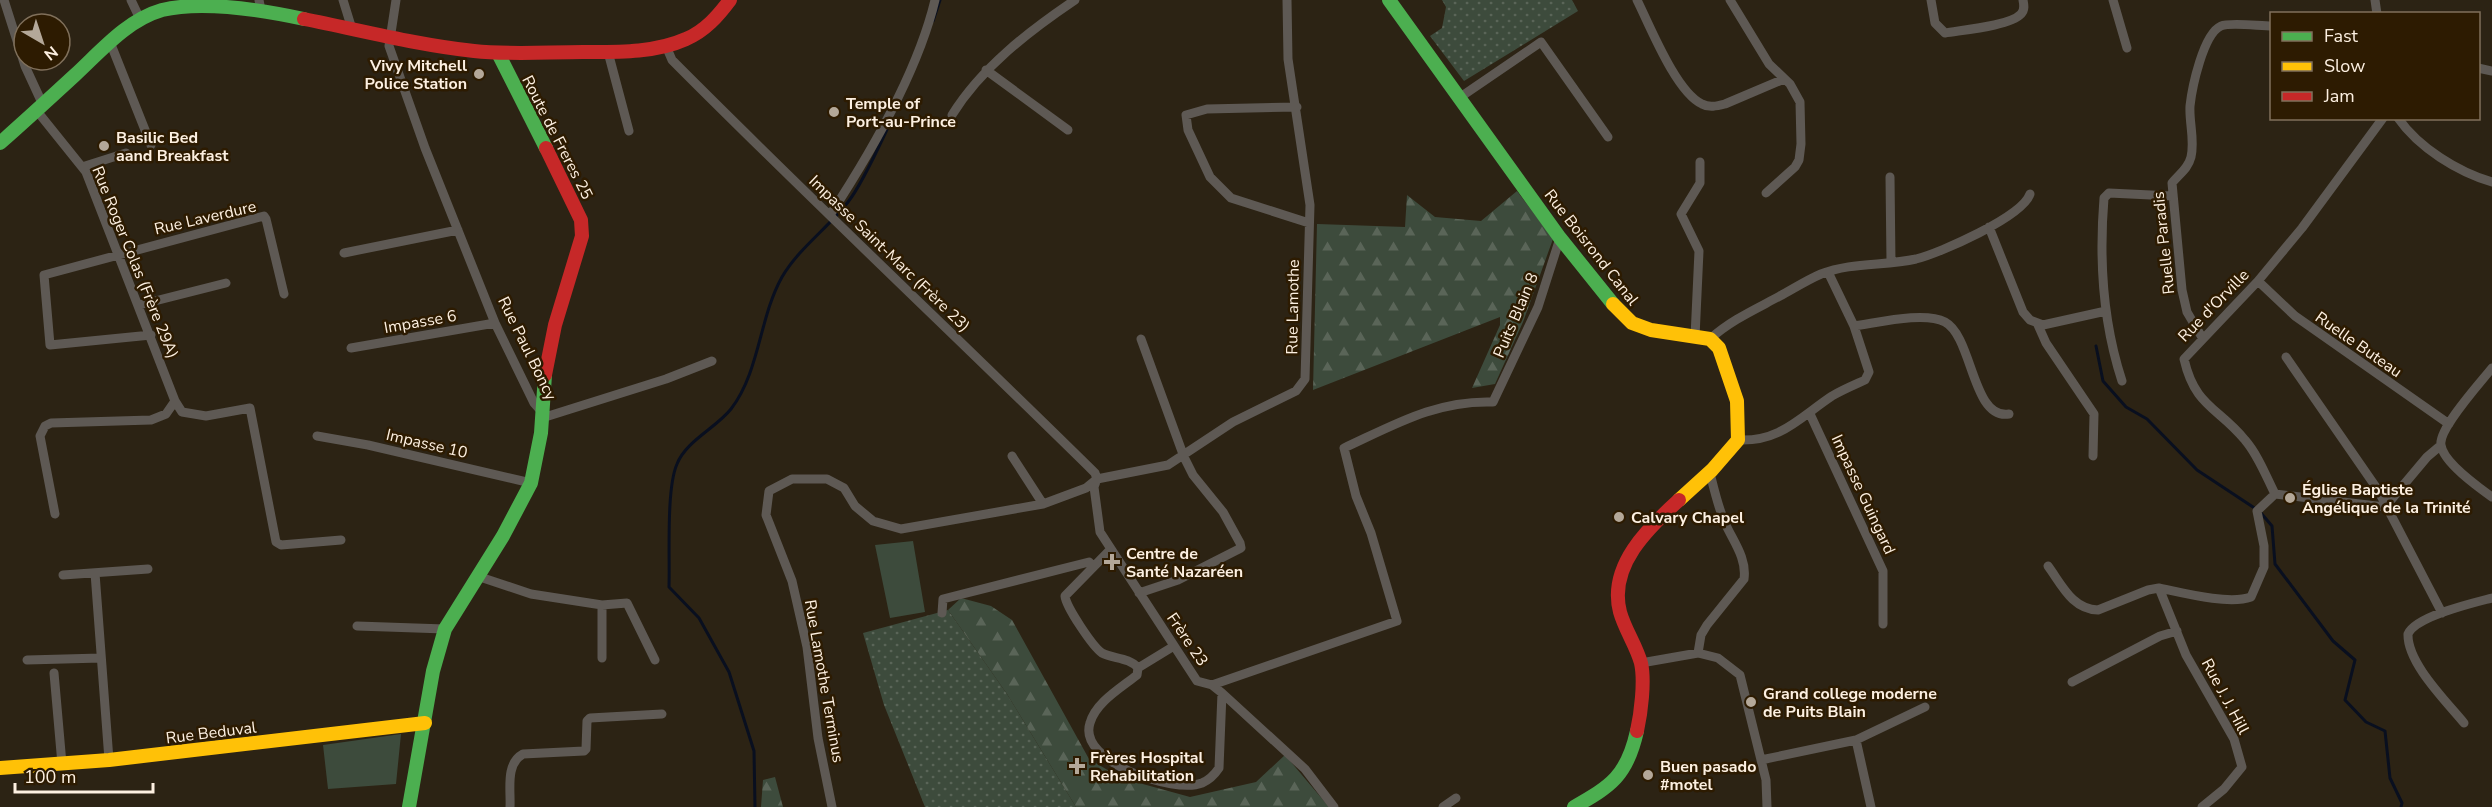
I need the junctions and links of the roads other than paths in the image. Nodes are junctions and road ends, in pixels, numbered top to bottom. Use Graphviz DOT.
graph roads {
  1 [pos="4,0"];
  2 [pos="131,0"];
  3 [pos="343,0"];
  4 [pos="396,0"];
  5 [pos="730,0"];
  6 [pos="935,0"];
  7 [pos="1075,0"];
  8 [pos="1287,0"];
  9 [pos="1389,0"];
  10 [pos="1637,0"];
  11 [pos="1730,0"];
  12 [pos="1931,0"];
  13 [pos="2113,0"];
  14 [pos="2024,3"];
  15 [pos="260,5"];
  16 [pos="141,19"];
  17 [pos="2270,26"];
  18 [pos="352,29"];
  19 [pos="389,37"];
  20 [pos="110,42"];
  21 [pos="666,46"];
  22 [pos="2127,48"];
  23 [pos="608,52"];
  24 [pos="498,53"];
  25 [pos="986,70"];
  26 [pos="1784,79"];
  27 [pos="1459,98"];
  28 [pos="1297,107"];
  29 [pos="40,108"];
  30 [pos="952,115"];
  31 [pos="2382,120"];
  32 [pos="2399,120"];
  33 [pos="629,130"];
  34 [pos="1068,130"];
  35 [pos="1608,137"];
  36 [pos="0,143"];
  37 [pos="151,145"];
  38 [pos="126,153"];
  39 [pos="1700,162"];
  40 [pos="82,167"];
  41 [pos="1890,177"];
  42 [pos="2492,182"];
  43 [pos="1766,193"];
  44 [pos="2030,194"];
  45 [pos="2172,196"];
  46 [pos="830,215"];
  47 [pos="1309,222"];
  48 [pos="1989,227"];
  49 [pos="458,230"];
  50 [pos="1560,238"];
  51 [pos="120,253"];
  52 [pos="344,254"];
  53 [pos="1891,262"];
  54 [pos="1828,272"];
  55 [pos="2258,281"];
  56 [pos="226,283"];
  57 [pos="284,294"];
  58 [pos="140,305"];
  59 [pos="2106,311"];
  60 [pos="495,323"];
  61 [pos="2038,325"];
  62 [pos="1854,326"];
  63 [pos="151,335"];
  64 [pos="1695,337"];
  65 [pos="1141,339"];
  66 [pos="1710,339"];
  67 [pos="2203,339"];
  68 [pos="351,348"];
  69 [pos="2286,357"];
  70 [pos="712,361"];
  71 [pos="2492,369"];
  72 [pos="2122,381"];
  73 [pos="176,401"];
  74 [pos="1810,414"];
  75 [pos="2009,414"];
  76 [pos="542,415"];
  77 [pos="2449,424"];
  78 [pos="316,436"];
  79 [pos="1738,440"];
  80 [pos="2440,446"];
  81 [pos="1012,456"];
  82 [pos="2093,456"];
  83 [pos="1184,457"];
  84 [pos="1710,473"];
  85 [pos="1097,479"];
  86 [pos="531,483"];
  87 [pos="2275,494"];
  88 [pos="2492,497"];
  89 [pos="1043,504"];
  90 [pos="2385,507"];
  91 [pos="55,514"];
  92 [pos="341,540"];
  93 [pos="1110,550"];
  94 [pos="1093,566"];
  95 [pos="2048,566"];
  96 [pos="148,569"];
  97 [pos="95,573"];
  98 [pos="63,575"];
  99 [pos="477,576"];
  100 [pos="2159,588"];
  101 [pos="1139,593"];
  102 [pos="2492,598"];
  103 [pos="603,605"];
  104 [pos="942,613"];
  105 [pos="2442,613"];
  106 [pos="1883,624"];
  107 [pos="357,626"];
  108 [pos="445,629"];
  109 [pos="2176,631"];
  110 [pos="1174,646"];
  111 [pos="1698,653"];
  112 [pos="101,658"];
  113 [pos="602,658"];
  114 [pos="27,660"];
  115 [pos="656,660"];
  116 [pos="1641,663"];
  117 [pos="1138,668"];
  118 [pos="54,673"];
  119 [pos="2072,682"];
  120 [pos="1212,685"];
  121 [pos="1222,693"];
  122 [pos="1925,706"];
  123 [pos="662,714"];
  124 [pos="425,723"];
  125 [pos="2464,723"];
  126 [pos="1856,740"];
  127 [pos="109,760"];
  128 [pos="1761,760"];
  129 [pos="62,764"];
  130 [pos="0,768"];
  131 [pos="1456,798"];
  132 [pos="409,807"];
  133 [pos="510,807"];
  134 [pos="832,807"];
  135 [pos="1334,807"];
  136 [pos="1443,807"];
  137 [pos="1574,807"];
  138 [pos="1767,807"];
  139 [pos="1871,807"];
  140 [pos="2202,807"];
  1 -- 29 [label="street, Rue Roger Colas (Frère 29A)"];
  2 -- 16 [label="street"];
  3 -- 18 [label="street"];
  4 -- 19 [label="street"];
  5 -- 21 [label="street"];
  6 -- 46 [label="street"];
  7 -- 25 [label="street"];
  8 -- 28 [label="street, Rue Lamothe"];
  9 -- 27 [label="street, Rue Boisrond Canal"];
  10 -- 26 [label="street"];
  11 -- 26 [label="street"];
  12 -- 14 [label="street"];
  13 -- 22 [label="street"];
  15 -- 16 [label="street"];
  15 -- 18 [label="street"];
  16 -- 20 [label="street"];
  17 -- 45 [label="street, Ruelle Paradis"];
  18 -- 19 [label="street"];
  19 -- 24 [label="street"];
  19 -- 49 [label="street, Rue Paul Boncy"];
  20 -- 29 [label="street"];
  20 -- 37 [label="street"];
  21 -- 23 [label="street"];
  21 -- 46 [label="street, Impasse Saint-Marc (Frère 23)"];
  23 -- 24 [label="street"];
  23 -- 33 [label="street"];
  24 -- 76 [label="street, Route de Freres 25"];
  25 -- 30 [label="street"];
  25 -- 34 [label="street"];
  26 -- 43 [label="street"];
  27 -- 35 [label="street"];
  27 -- 50 [label="street, Rue Boisrond Canal"];
  28 -- 47 [label="street, Rue Lamothe"];
  28 -- 47 [label="street"];
  29 -- 36 [label="street"];
  29 -- 40 [label="street, Rue Roger Colas (Frère 29A)"];
  31 -- 55 [label="street, Rue d'Orville"];
  32 -- 42 [label="street"];
  38 -- 40 [label="street"];
  39 -- 64 [label="street"];
  40 -- 51 [label="street, Rue Roger Colas (Frère 29A)"];
  41 -- 53 [label="street"];
  44 -- 48 [label="street"];
  45 -- 59 [label="street"];
  45 -- 67 [label="street, Ruelle Paradis"];
  46 -- 85 [label="street, Impasse Saint-Marc (Frère 23)"];
  47 -- 83 [label="street, Rue Lamothe"];
  48 -- 53 [label="street"];
  48 -- 61 [label="street"];
  49 -- 52 [label="street"];
  49 -- 60 [label="street, Rue Paul Boncy"];
  50 -- 64 [label="street, Rue Boisrond Canal"];
  50 -- 120 [label="street, Puits Blain 8"];
  51 -- 57 [label="street, Rue Laverdure"];
  51 -- 58 [label="street, Rue Roger Colas (Frère 29A)"];
  51 -- 63 [label="street, Rue Laverdure"];
  53 -- 54 [label="street"];
  54 -- 62 [label="street"];
  54 -- 66 [label="street"];
  55 -- 67 [label="street, Rue d'Orville"];
  55 -- 77 [label="street, Ruelle Buteau"];
  56 -- 58 [label="street"];
  58 -- 63 [label="street, Rue Roger Colas (Frère 29A)"];
  59 -- 61 [label="street"];
  59 -- 72 [label="street"];
  60 -- 68 [label="street, Impasse 6"];
  60 -- 76 [label="street, Rue Paul Boncy"];
  61 -- 82 [label="street"];
  62 -- 74 [label="street"];
  62 -- 75 [label="street"];
  63 -- 73 [label="street, Rue Roger Colas (Frère 29A)"];
  64 -- 66 [label="street, Rue Boisrond Canal"];
  65 -- 83 [label="street"];
  66 -- 79 [label="street"];
  67 -- 87 [label="street, Rue d'Orville"];
  69 -- 90 [label="street"];
  70 -- 76 [label="street"];
  71 -- 77 [label="street"];
  73 -- 91 [label="street"];
  73 -- 92 [label="street"];
  74 -- 79 [label="street"];
  74 -- 106 [label="street, Impasse Guingard"];
  76 -- 86 [label="street, Rue Paul Boncy"];
  77 -- 80 [label="street"];
  78 -- 86 [label="street, Impasse 10"];
  79 -- 84 [label="street"];
  80 -- 88 [label="street"];
  80 -- 90 [label="street"];
  81 -- 89 [label="street"];
  83 -- 85 [label="street, Rue Lamothe"];
  83 -- 101 [label="street"];
  84 -- 111 [label="street"];
  84 -- 116 [label="street"];
  85 -- 89 [label="street, Rue Lamothe Terminus"];
  85 -- 93 [label="street, Frère 23"];
  86 -- 99 [label="street, Rue Paul Boncy"];
  87 -- 90 [label="street"];
  87 -- 100 [label="street"];
  89 -- 134 [label="street, Rue Lamothe Terminus"];
  90 -- 105 [label="street"];
  93 -- 94 [label="street"];
  93 -- 101 [label="street, Frère 23"];
  94 -- 104 [label="street"];
  94 -- 117 [label="street"];
  95 -- 100 [label="street"];
  96 -- 97 [label="street"];
  97 -- 98 [label="street"];
  97 -- 112 [label="street"];
  99 -- 103 [label="street"];
  99 -- 108 [label="street, Rue Paul Boncy"];
  100 -- 109 [label="street, Rue J. J. Hill"];
  101 -- 110 [label="street, Frère 23"];
  102 -- 105 [label="street"];
  103 -- 113 [label="street"];
  103 -- 115 [label="street"];
  105 -- 125 [label="street"];
  107 -- 108 [label="street"];
  108 -- 124 [label="street, Rue Paul Boncy"];
  109 -- 119 [label="street"];
  109 -- 140 [label="street, Rue J. J. Hill"];
  110 -- 117 [label="street"];
  110 -- 120 [label="street, Frère 23"];
  111 -- 116 [label="street"];
  111 -- 128 [label="street"];
  112 -- 114 [label="street"];
  112 -- 127 [label="street"];
  116 -- 137 [label="street"];
  117 -- 121 [label="street"];
  118 -- 129 [label="street"];
  120 -- 121 [label="street, Frère 23"];
  121 -- 135 [label="street, Frère 23"];
  122 -- 126 [label="street"];
  123 -- 133 [label="street"];
  124 -- 127 [label="street, Rue Beduval"];
  124 -- 132 [label="street, Rue Paul Boncy"];
  126 -- 128 [label="street"];
  126 -- 139 [label="street"];
  127 -- 129 [label="street, Rue Beduval"];
  128 -- 138 [label="street"];
  129 -- 130 [label="street, Rue Beduval"];
  131 -- 136 [label="street"];
}
